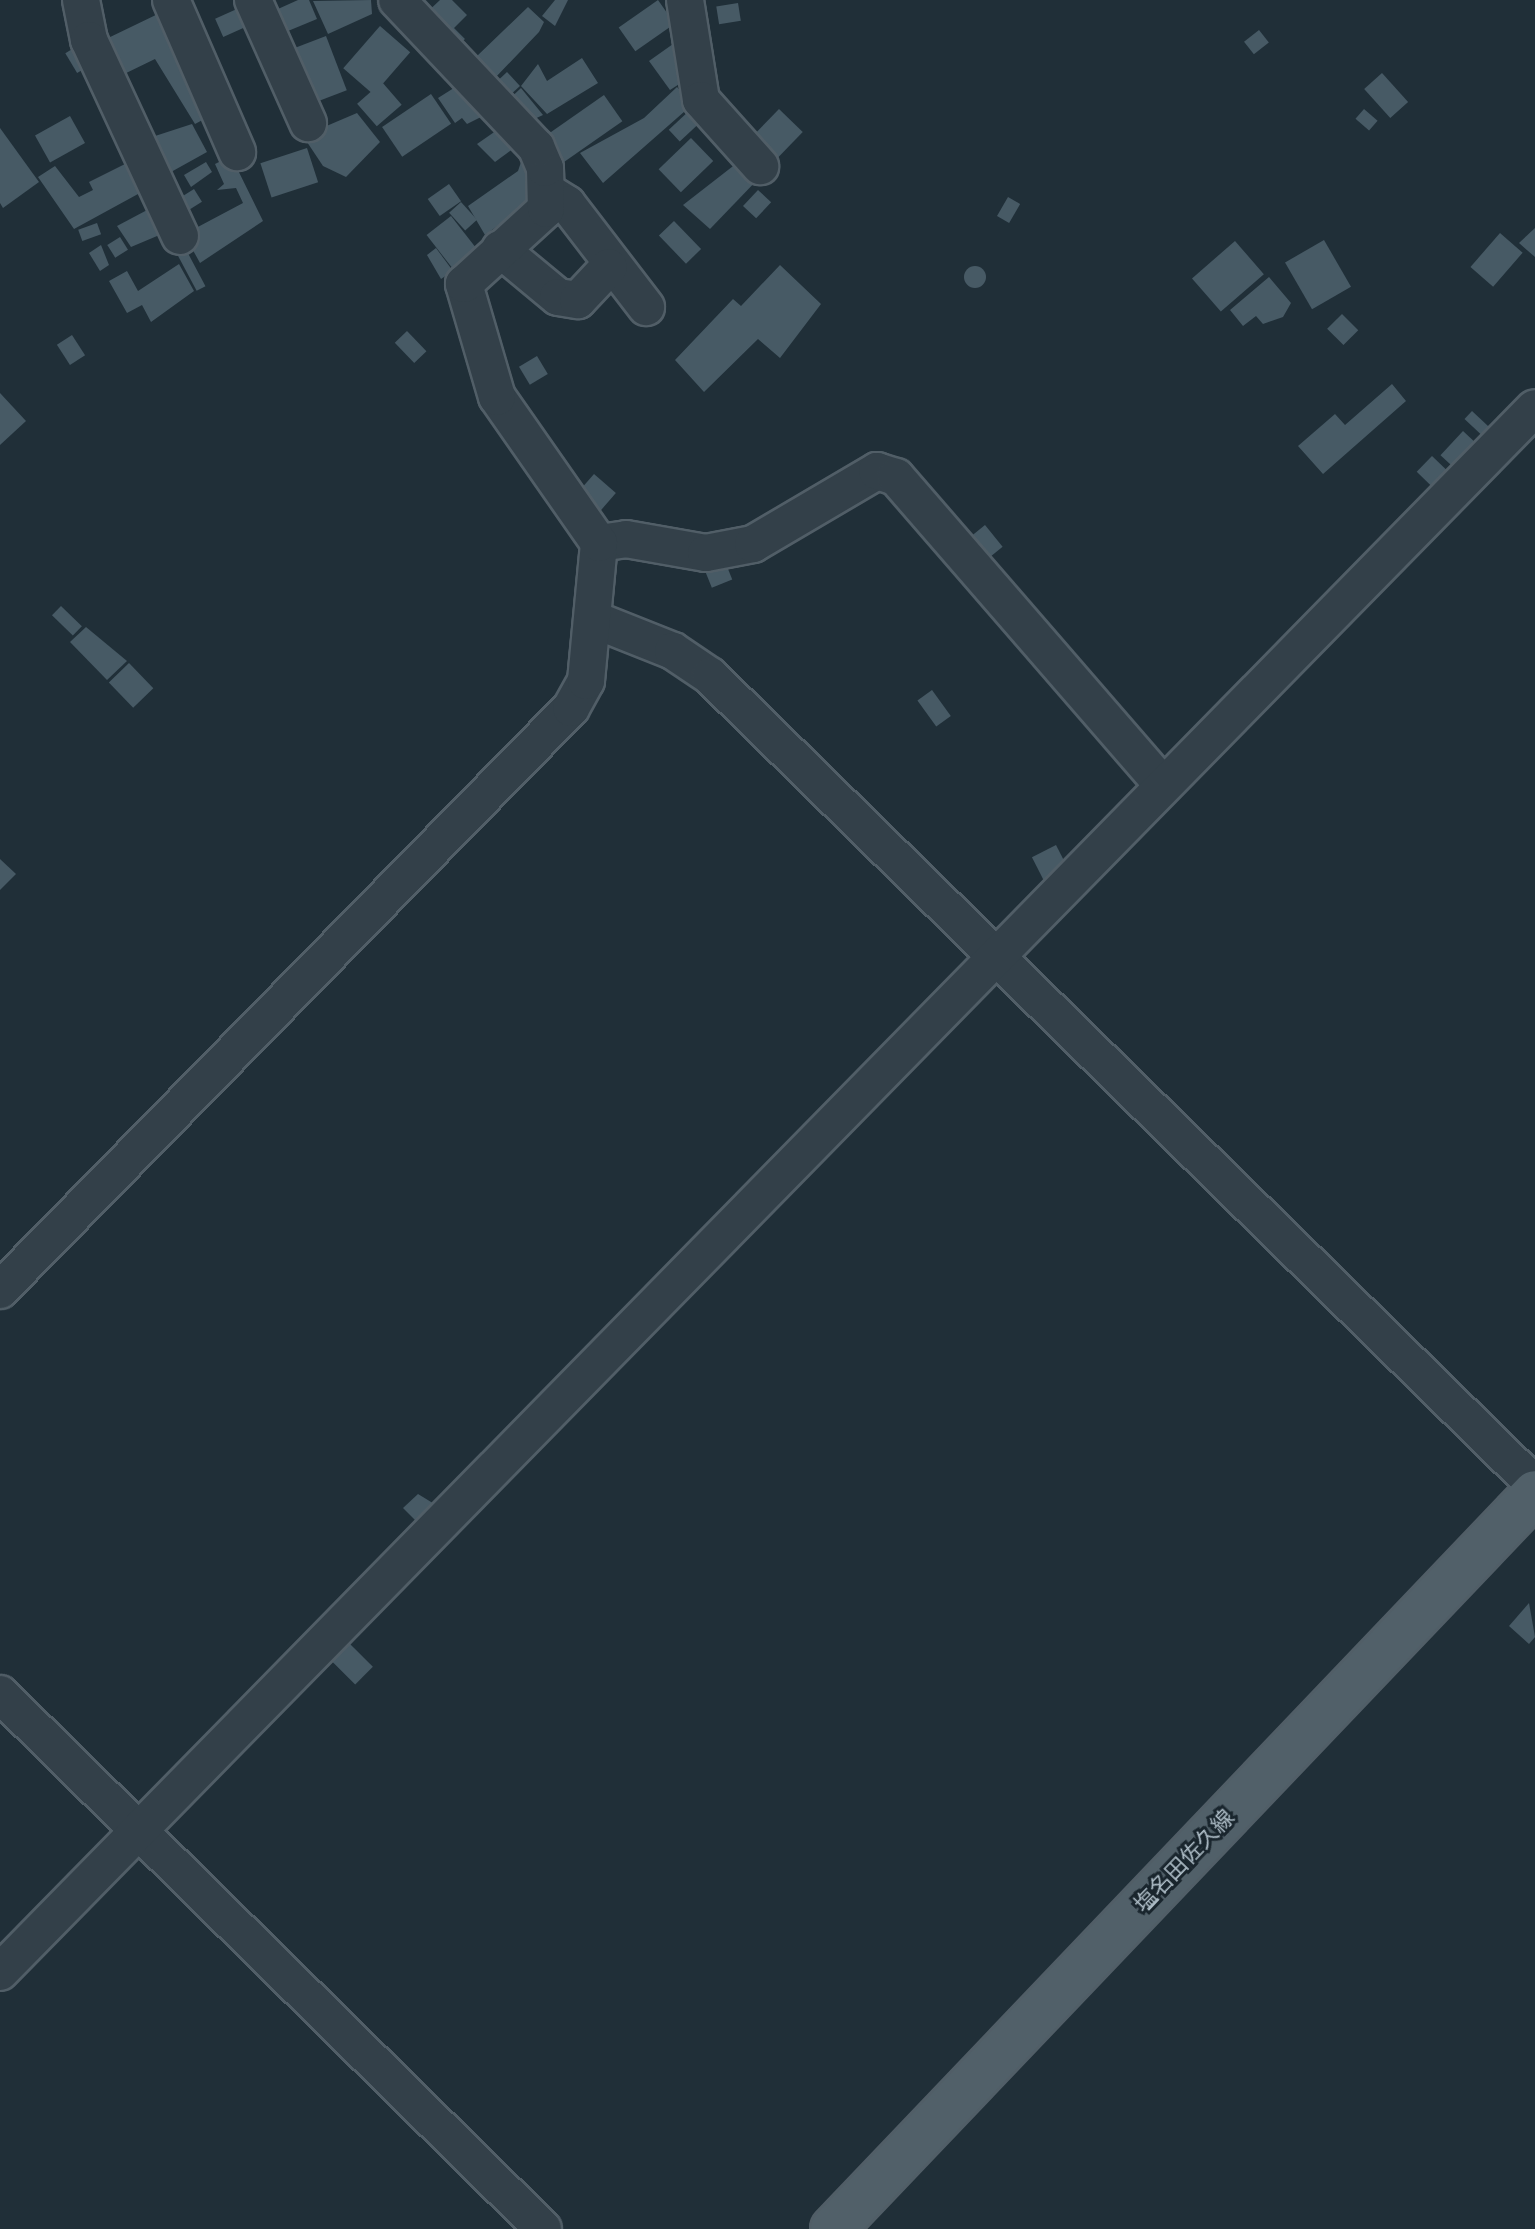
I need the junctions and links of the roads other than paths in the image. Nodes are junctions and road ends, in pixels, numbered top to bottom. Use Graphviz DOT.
graph roads {
  1 [pos="81,0"];
  2 [pos="171,0"];
  3 [pos="253,0"];
  4 [pos="397,0"];
  5 [pos="685,0"];
  6 [pos="308,123"];
  7 [pos="237,152"];
  8 [pos="760,166"];
  9 [pos="551,194"];
  10 [pos="180,236"];
  11 [pos="500,249"];
  12 [pos="609,267"];
  13 [pos="646,307"];
  14 [pos="1535,408"];
  15 [pos="599,543"];
  16 [pos="595,620"];
  17 [pos="1163,785"];
  18 [pos="996,951"];
  19 [pos="0,1290"];
  20 [pos="1535,1485"];
  21 [pos="1535,1493"];
  22 [pos="0,1694"];
  23 [pos="138,1832"];
  24 [pos="0,1972"];
  25 [pos="846,2224"];
  26 [pos="543,2229"];
  1 -- 10 [label="street"];
  2 -- 7 [label="street"];
  3 -- 6 [label="street"];
  4 -- 9 [label="street"];
  5 -- 8 [label="street"];
  9 -- 11 [label="street"];
  9 -- 12 [label="street"];
  11 -- 12 [label="street"];
  11 -- 15 [label="street"];
  12 -- 13 [label="street"];
  14 -- 17 [label="street"];
  15 -- 16 [label="street"];
  15 -- 17 [label="street"];
  16 -- 18 [label="street"];
  16 -- 19 [label="street"];
  17 -- 18 [label="street"];
  18 -- 20 [label="street"];
  18 -- 23 [label="street"];
  21 -- 25 [label="main road, 塩名田佐久線"];
  22 -- 23 [label="street"];
  23 -- 24 [label="street"];
  23 -- 26 [label="street"];
}
